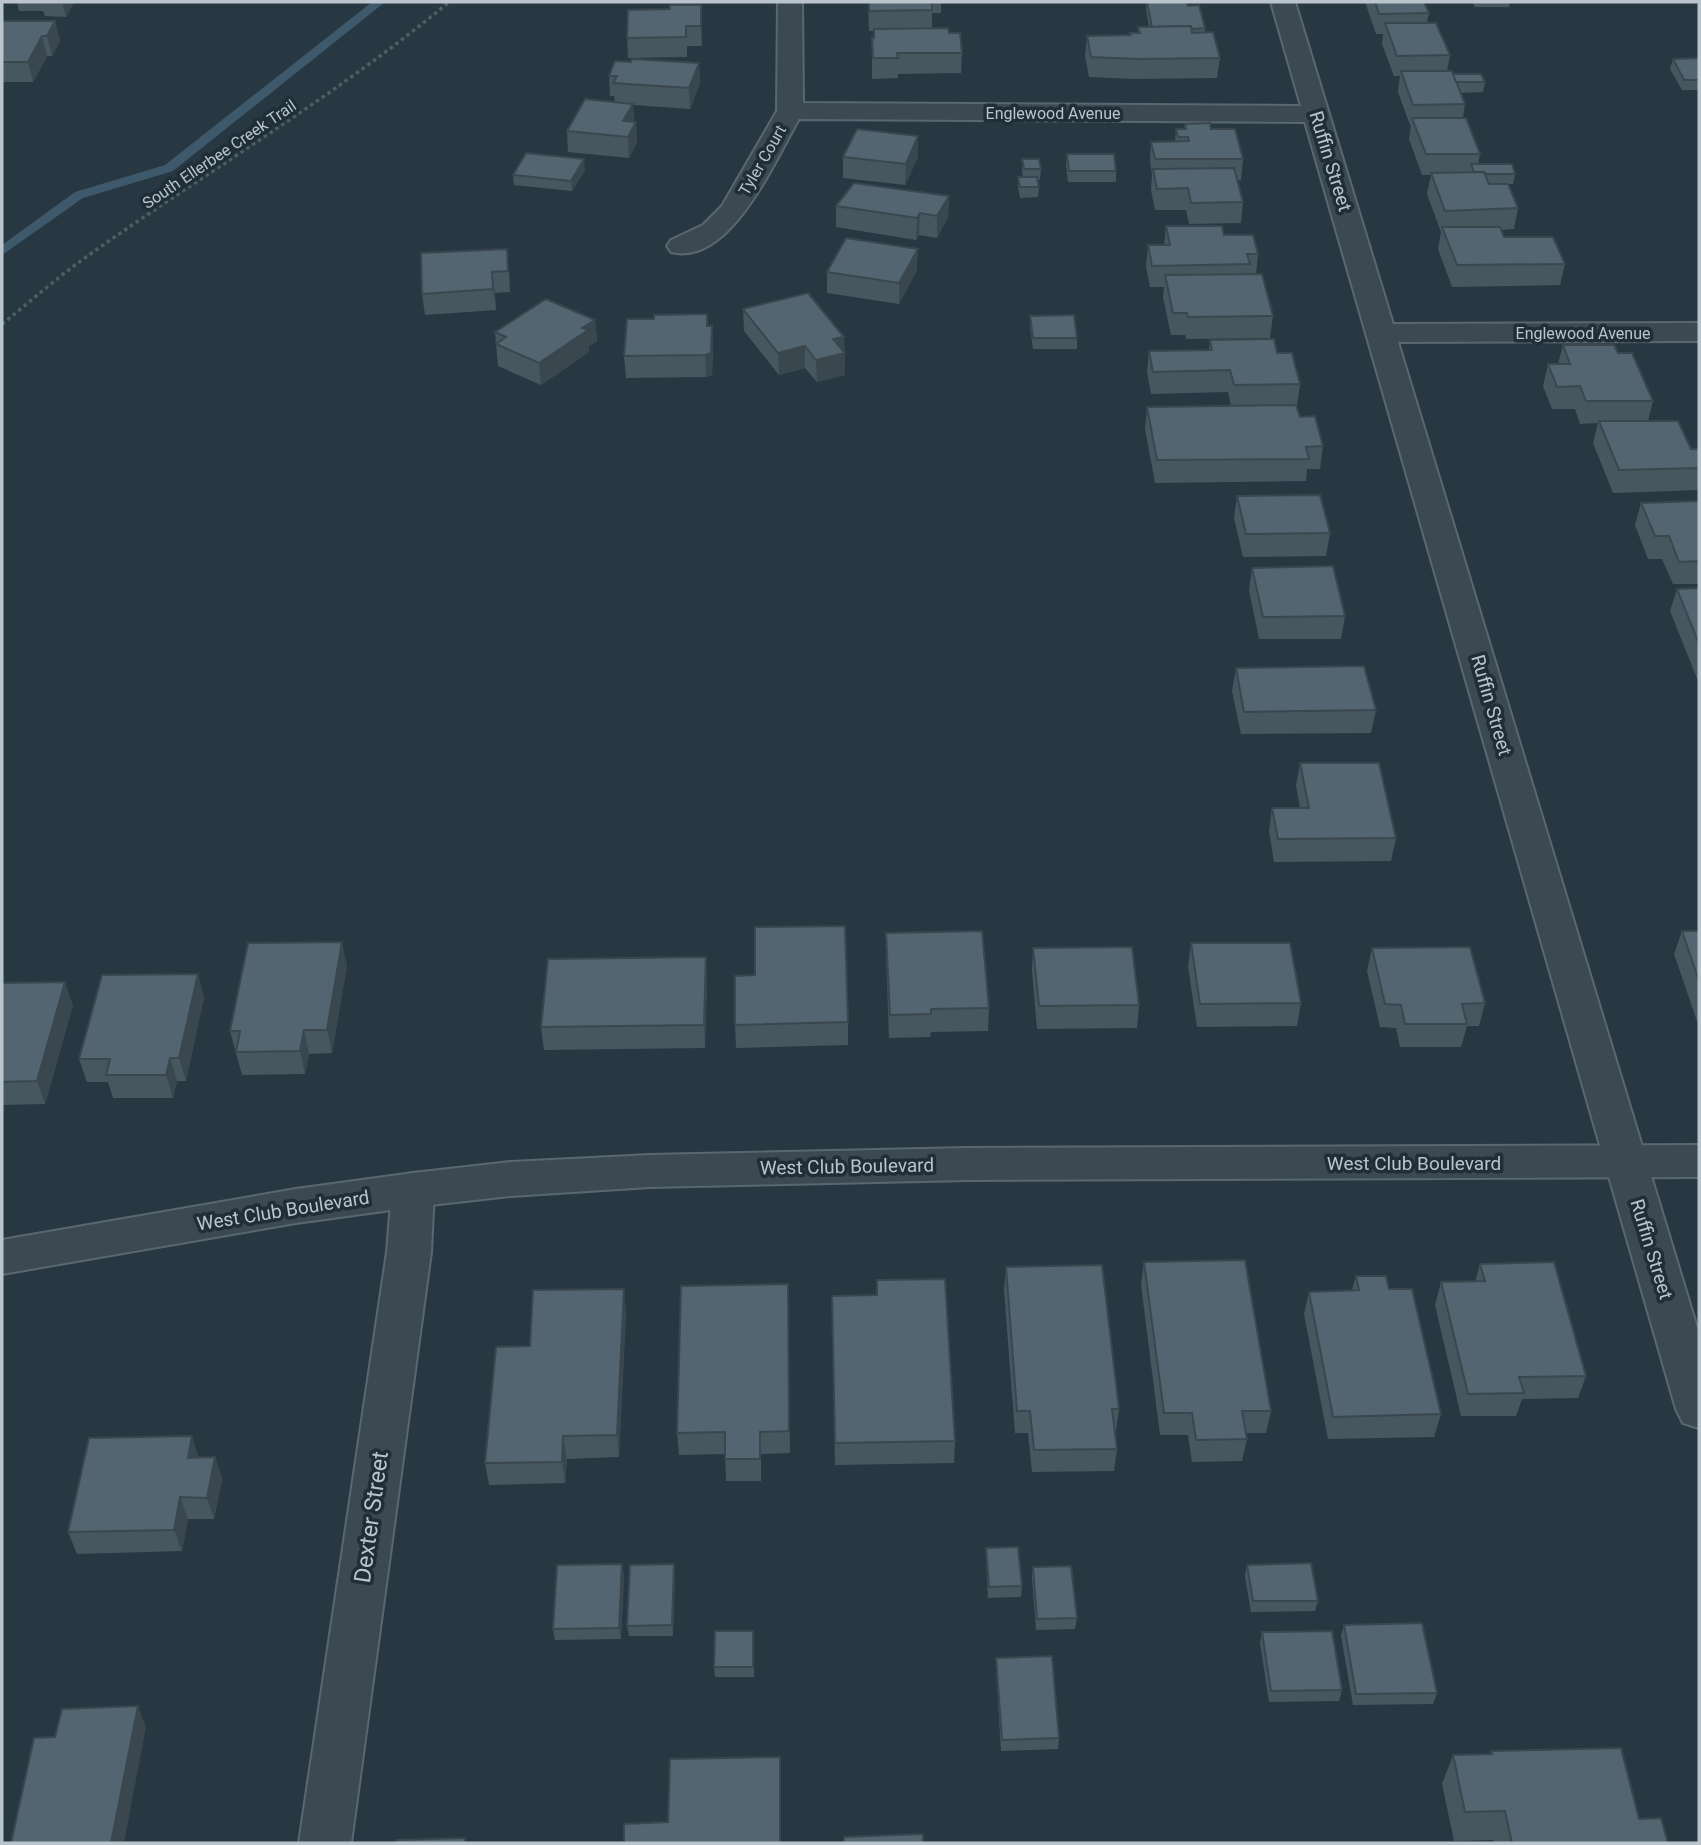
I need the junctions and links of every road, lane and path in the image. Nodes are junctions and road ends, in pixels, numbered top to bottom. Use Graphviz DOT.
graph roads {
  1 [pos="449,2"];
  2 [pos="790,2"];
  3 [pos="1283,2"];
  4 [pos="790,111"];
  5 [pos="1317,114"];
  6 [pos="681,246"];
  7 [pos="2,324"];
  8 [pos="1699,332"];
  9 [pos="1383,333"];
  10 [pos="1625,1161"];
  11 [pos="1699,1161"];
  12 [pos="413,1190"];
  13 [pos="2,1257"];
  14 [pos="1699,1409"];
  15 [pos="325,1843"];
  1 -- 7 [label="path, South Ellerbee Creek Trail"];
  2 -- 4 [label="street, Tyler Court"];
  3 -- 5 [label="street, Ruffin Street"];
  4 -- 5 [label="street, Englewood Avenue"];
  4 -- 6 [label="street, Tyler Court"];
  5 -- 9 [label="street, Ruffin Street"];
  8 -- 9 [label="street, Englewood Avenue"];
  9 -- 10 [label="street, Ruffin Street"];
  10 -- 11 [label="street, West Club Boulevard"];
  10 -- 12 [label="street, West Club Boulevard"];
  10 -- 14 [label="street, Ruffin Street"];
  12 -- 13 [label="street, West Club Boulevard"];
  12 -- 15 [label="street, Dexter Street"];
}
